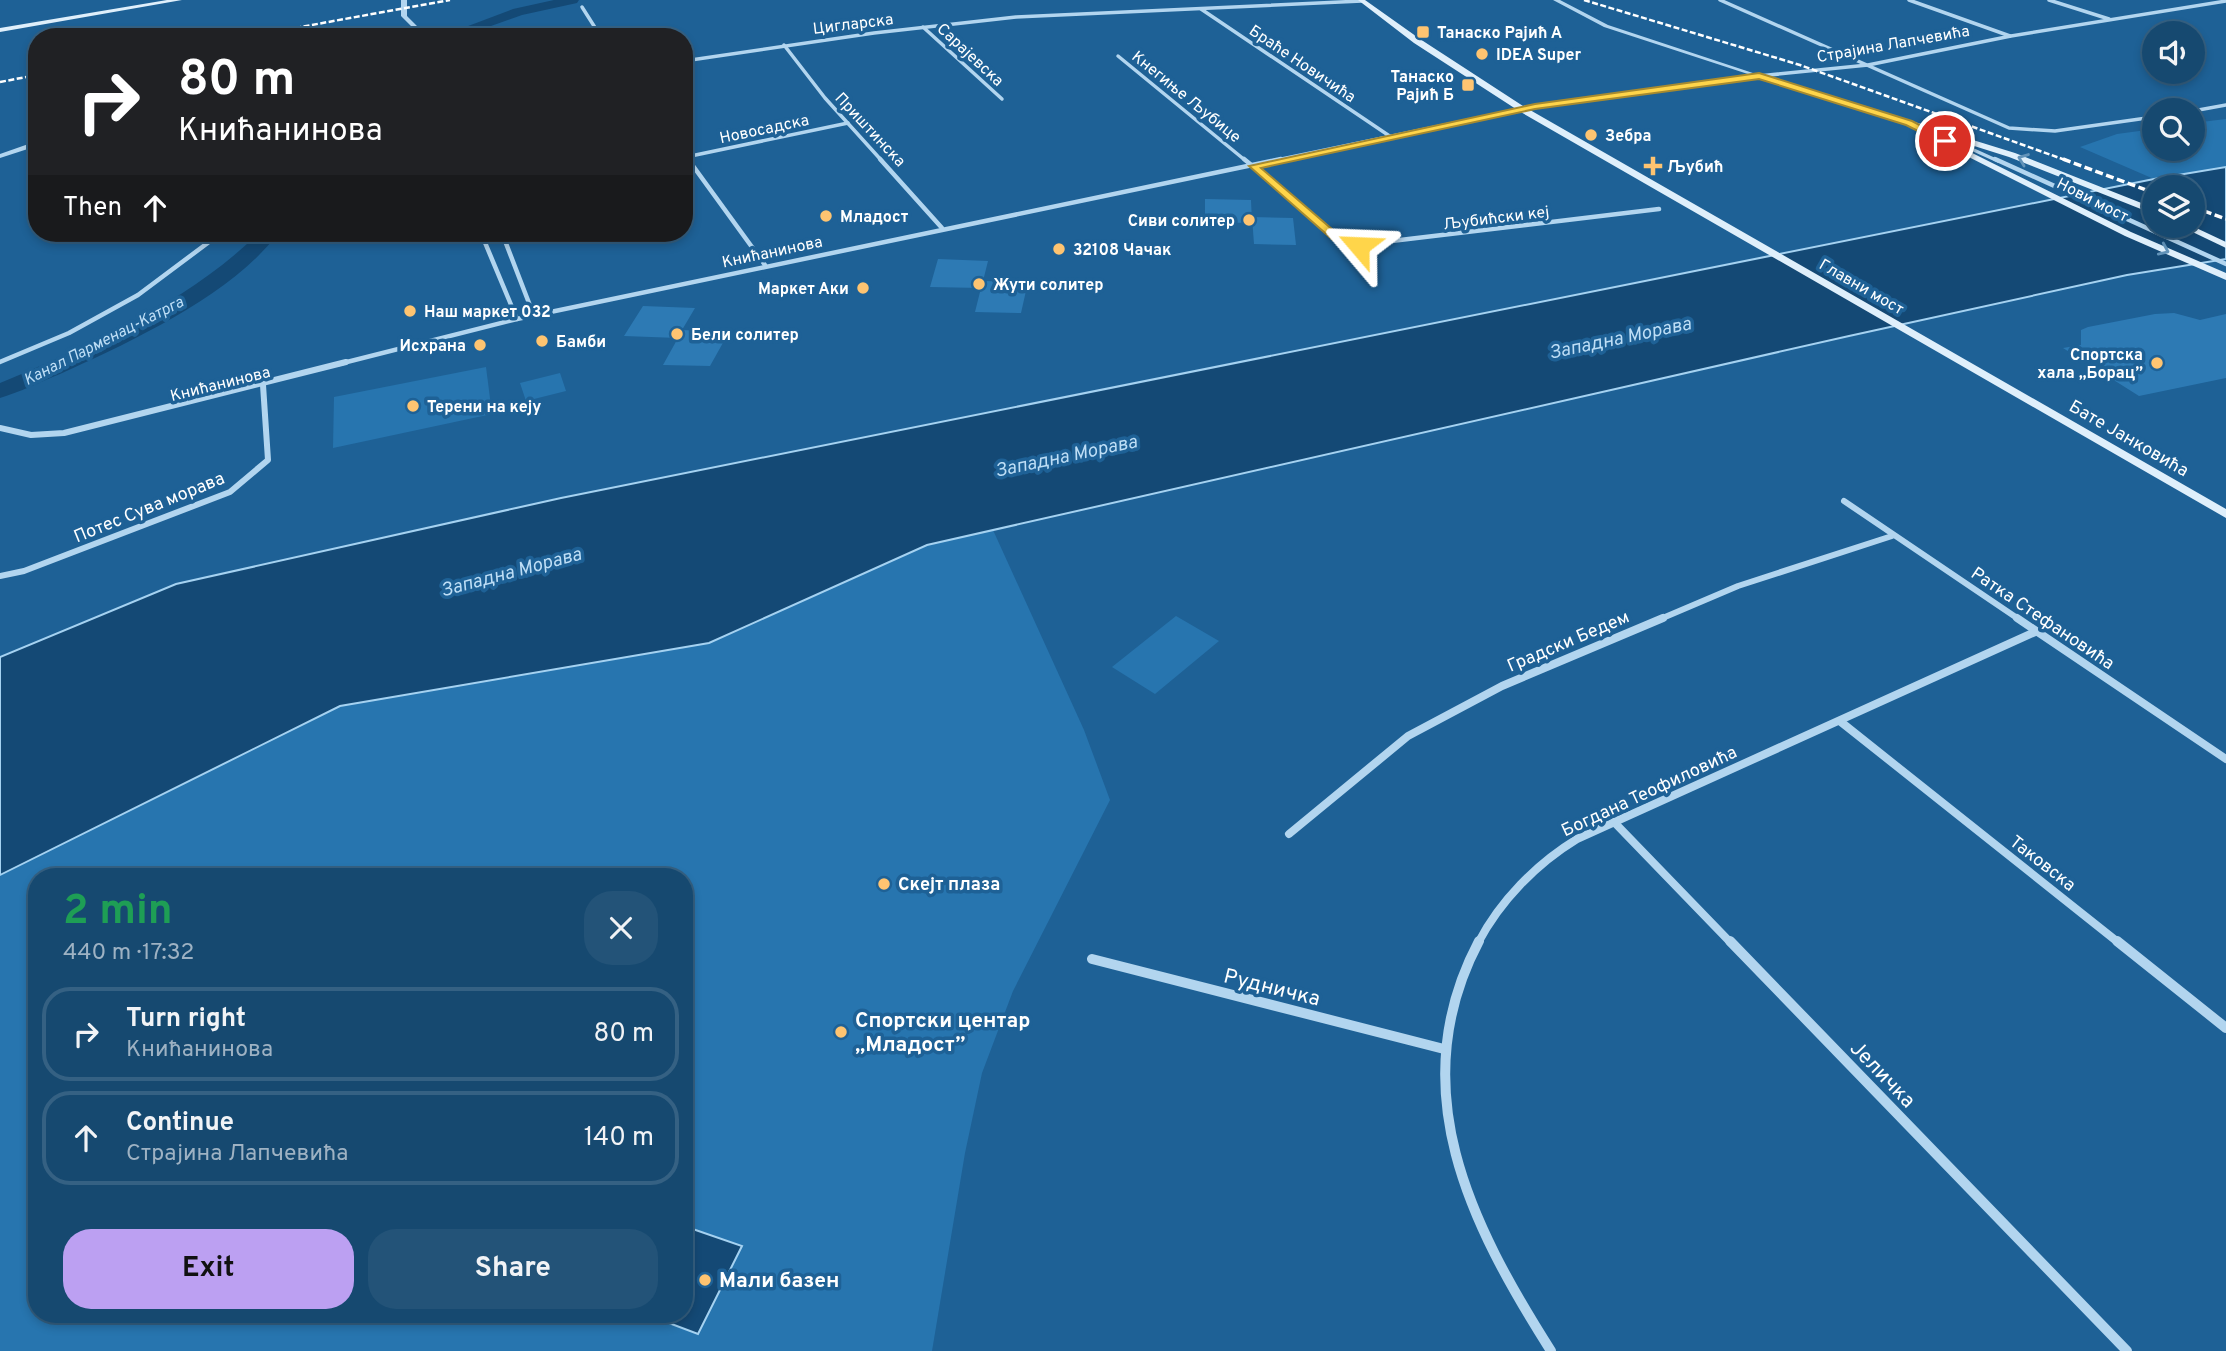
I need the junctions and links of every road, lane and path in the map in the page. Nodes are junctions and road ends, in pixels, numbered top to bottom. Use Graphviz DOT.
graph roads {
  1 [pos="179,0"];
  2 [pos="404,0"];
  3 [pos="1556,0"];
  4 [pos="1720,0"];
  5 [pos="1909,0"];
  6 [pos="2049,0"];
  7 [pos="1362,1"];
  8 [pos="2226,1"];
  9 [pos="582,7"];
  10 [pos="1200,9"];
  11 [pos="2113,20"];
  12 [pos="923,27"];
  13 [pos="415,28"];
  14 [pos="595,28"];
  15 [pos="0,30"];
  16 [pos="2011,36"];
  17 [pos="784,45"];
  18 [pos="1118,56"];
  19 [pos="693,60"];
  20 [pos="1868,65"];
  21 [pos="1759,76"];
  22 [pos="1002,99"];
  23 [pos="2226,106"];
  24 [pos="1522,109"];
  25 [pos="2205,109"];
  26 [pos="2142,119"];
  27 [pos="848,122"];
  28 [pos="1916,126"];
  29 [pos="1391,137"];
  30 [pos="1956,141"];
  31 [pos="28,146"];
  32 [pos="693,154"];
  33 [pos="0,156"];
  34 [pos="1254,166"];
  35 [pos="693,167"];
  36 [pos="2142,206"];
  37 [pos="1659,209"];
  38 [pos="942,228"];
  39 [pos="2205,236"];
  40 [pos="1337,238"];
  41 [pos="209,242"];
  42 [pos="485,242"];
  43 [pos="505,242"];
  44 [pos="2226,246"];
  45 [pos="2226,264"];
  46 [pos="765,265"];
  47 [pos="2226,277"];
  48 [pos="534,316"];
  49 [pos="517,319"];
  50 [pos="0,362"];
  51 [pos="263,385"];
  52 [pos="2014,393"];
  53 [pos="0,428"];
  54 [pos="1844,500"];
  55 [pos="2226,514"];
  56 [pos="1892,536"];
  57 [pos="0,576"];
  58 [pos="2035,632"];
  59 [pos="1841,722"];
  60 [pos="2226,759"];
  61 [pos="1614,822"];
  62 [pos="1289,834"];
  63 [pos="1092,959"];
  64 [pos="2226,1028"];
  65 [pos="1444,1049"];
  66 [pos="1550,1351"];
  67 [pos="2127,1351"];
  1 -- 15 [label="main road"];
  2 -- 13 [label="street"];
  3 -- 21 [label="street"];
  4 -- 20 [label="street"];
  5 -- 16 [label="street"];
  6 -- 11 [label="street"];
  7 -- 10 [label="street, Цигларска"];
  7 -- 24 [label="main road, Главни мост"];
  8 -- 11 [label="street, Страјина Лапчевића"];
  9 -- 14 [label="street"];
  10 -- 12 [label="street, Цигларска"];
  10 -- 29 [label="street, Браће Новичића"];
  11 -- 16 [label="street, Страјина Лапчевића"];
  12 -- 17 [label="street, Цигларска"];
  12 -- 22 [label="street, Сарајевска"];
  16 -- 20 [label="street, Страјина Лапчевића"];
  17 -- 19 [label="street, Цигларска"];
  17 -- 27 [label="street, Приштинска"];
  18 -- 34 [label="street, Кнегиње Љубице"];
  20 -- 21 [label="street, Страјина Лапчевића"];
  20 -- 26 [label="street"];
  21 -- 24 [label="main road, Страјина Лапчевића"];
  21 -- 28 [label="main road"];
  23 -- 25 [label="street"];
  24 -- 29 [label="street, Книћанинова"];
  24 -- 52 [label="main road, Главни мост"];
  27 -- 32 [label="street, Новосадска"];
  27 -- 38 [label="street, Приштинска"];
  28 -- 30 [label="main road"];
  28 -- 30 [label="main road"];
  29 -- 34 [label="street, Книћанинова"];
  36 -- 30 [label="main road, Нови мост, one-way"];
  30 -- 45 [label="street"];
  30 -- 47 [label="main road, Нови мост, one-way"];
  31 -- 33 [label="street"];
  34 -- 38 [label="street, Книћанинова"];
  34 -- 40 [label="street, Кнегиње Љубице"];
  35 -- 46 [label="street"];
  37 -- 40 [label="street, Љубићски кеј"];
  38 -- 46 [label="street, Книћанинова"];
  39 -- 44 [label="main road"];
  41 -- 50 [label="street"];
  42 -- 49 [label="street"];
  43 -- 48 [label="street"];
  46 -- 48 [label="street, Книћанинова"];
  48 -- 49 [label="street, Книћанинова"];
  49 -- 51 [label="street, Книћанинова"];
  51 -- 53 [label="street, Книћанинова"];
  51 -- 57 [label="street, Потес Сува морава"];
  52 -- 55 [label="main road, Бате Јанковића"];
  54 -- 56 [label="street, Ратка Стефановића"];
  56 -- 58 [label="street, Ратка Стефановића"];
  56 -- 62 [label="street, Градски Бедем"];
  58 -- 59 [label="street, Богдана Теофиловића"];
  58 -- 60 [label="street, Ратка Стефановића"];
  59 -- 61 [label="street, Богдана Теофиловића"];
  59 -- 64 [label="street, Таковска"];
  61 -- 65 [label="street, Богдана Теофиловића"];
  61 -- 67 [label="street, Јеличка"];
  63 -- 65 [label="street, Рудничка"];
  65 -- 66 [label="street, Богдана Теофиловића"];
}
